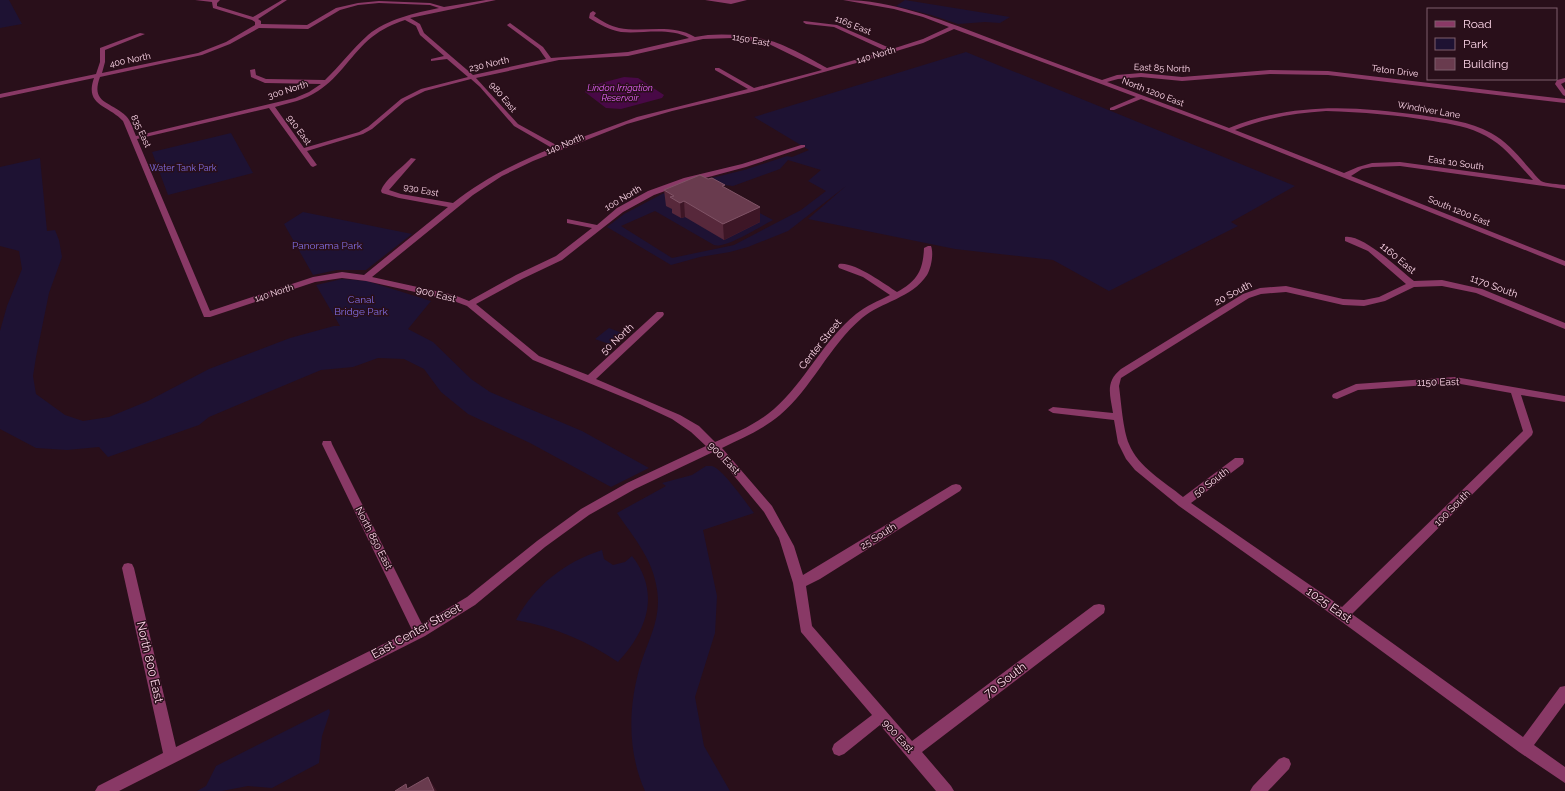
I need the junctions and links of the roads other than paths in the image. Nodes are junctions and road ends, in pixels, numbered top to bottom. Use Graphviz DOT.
graph roads {
  1 [pos="197,0"];
  2 [pos="217,0"];
  3 [pos="285,0"];
  4 [pos="494,0"];
  5 [pos="707,0"];
  6 [pos="745,0"];
  7 [pos="845,0"];
  8 [pos="445,10"];
  9 [pos="593,13"];
  10 [pos="406,18"];
  11 [pos="254,19"];
  12 [pos="806,22"];
  13 [pos="258,26"];
  14 [pos="510,26"];
  15 [pos="954,27"];
  16 [pos="142,34"];
  17 [pos="694,39"];
  18 [pos="891,50"];
  19 [pos="449,57"];
  20 [pos="549,59"];
  21 [pos="433,60"];
  22 [pos="717,69"];
  23 [pos="253,70"];
  24 [pos="826,70"];
  25 [pos="1270,72"];
  26 [pos="98,75"];
  27 [pos="472,77"];
  28 [pos="1565,80"];
  29 [pos="326,82"];
  30 [pos="1102,82"];
  31 [pos="754,90"];
  32 [pos="1565,94"];
  33 [pos="0,96"];
  34 [pos="1141,97"];
  35 [pos="1565,101"];
  36 [pos="271,106"];
  37 [pos="1112,109"];
  38 [pos="1229,130"];
  39 [pos="134,138"];
  40 [pos="803,146"];
  41 [pos="557,148"];
  42 [pos="303,150"];
  43 [pos="413,159"];
  44 [pos="313,165"];
  45 [pos="1345,176"];
  46 [pos="1540,184"];
  47 [pos="1565,187"];
  48 [pos="454,206"];
  49 [pos="570,221"];
  50 [pos="597,227"];
  51 [pos="1348,239"];
  52 [pos="928,248"];
  53 [pos="1565,256"];
  54 [pos="1561,262"];
  55 [pos="842,266"];
  56 [pos="366,278"];
  57 [pos="1412,284"];
  58 [pos="896,295"];
  59 [pos="470,304"];
  60 [pos="660,314"];
  61 [pos="207,315"];
  62 [pos="1565,326"];
  63 [pos="589,380"];
  64 [pos="1515,390"];
  65 [pos="1337,396"];
  66 [pos="1565,399"];
  67 [pos="1053,410"];
  68 [pos="1119,417"];
  69 [pos="327,444"];
  70 [pos="714,446"];
  71 [pos="1238,461"];
  72 [pos="956,488"];
  73 [pos="1183,503"];
  74 [pos="128,568"];
  75 [pos="799,583"];
  76 [pos="1099,609"];
  77 [pos="1343,615"];
  78 [pos="420,632"];
  79 [pos="1565,692"];
  80 [pos="880,716"];
  81 [pos="1524,747"];
  82 [pos="839,749"];
  83 [pos="911,751"];
  84 [pos="171,756"];
  85 [pos="1284,764"];
  86 [pos="1565,776"];
  87 [pos="103,791"];
  88 [pos="946,791"];
  89 [pos="1258,791"];
  1 -- 2 [label="street"];
  2 -- 11 [label="street"];
  3 -- 11 [label="street"];
  4 -- 8 [label="street, 300 North"];
  5 -- 6 [label="street"];
  7 -- 15 [label="street"];
  8 -- 10 [label="street, 300 North"];
  8 -- 13 [label="street"];
  9 -- 17 [label="street"];
  10 -- 19 [label="street, 980 East"];
  10 -- 29 [label="street, 300 North"];
  11 -- 13 [label="street"];
  12 -- 18 [label="street, 1165 East"];
  13 -- 26 [label="street, 400 North"];
  14 -- 20 [label="street"];
  15 -- 18 [label="street, 140 North"];
  15 -- 30 [label="street, North 1200 East"];
  16 -- 26 [label="street, 835 East"];
  17 -- 20 [label="street, 230 North"];
  17 -- 24 [label="street, 1150 East"];
  18 -- 24 [label="street, 140 North"];
  19 -- 21 [label="street"];
  19 -- 27 [label="street, 980 East"];
  20 -- 27 [label="street, 230 North"];
  22 -- 31 [label="street"];
  23 -- 29 [label="street"];
  24 -- 31 [label="street, 140 North"];
  25 -- 30 [label="street, East 85 North"];
  25 -- 35 [label="street, Teton Drive"];
  26 -- 33 [label="street, 400 North"];
  26 -- 39 [label="street, 835 East"];
  27 -- 41 [label="street, 980 East"];
  27 -- 42 [label="street, 230 North"];
  28 -- 32 [label="street"];
  29 -- 36 [label="street, 300 North"];
  30 -- 34 [label="street, North 1200 East"];
  31 -- 41 [label="street, 140 North"];
  34 -- 37 [label="street"];
  34 -- 38 [label="street, North 1200 East"];
  36 -- 39 [label="street, 300 North"];
  36 -- 42 [label="street, 910 East"];
  38 -- 45 [label="street, North 1200 East"];
  38 -- 46 [label="street, Windriver Lane"];
  39 -- 61 [label="street, 835 East"];
  40 -- 50 [label="street, 100 North"];
  41 -- 48 [label="street, 140 North"];
  42 -- 44 [label="street, 910 East"];
  43 -- 48 [label="street, 930 East"];
  45 -- 46 [label="street, East 10 South"];
  45 -- 54 [label="street, South 1200 East"];
  46 -- 47 [label="street, East 10 South"];
  48 -- 56 [label="street, 140 North"];
  49 -- 50 [label="street"];
  50 -- 59 [label="street, 100 North"];
  51 -- 57 [label="street, 1160 East"];
  52 -- 58 [label="street, Center Street"];
  53 -- 54 [label="street"];
  55 -- 58 [label="street"];
  56 -- 59 [label="street, 900 East"];
  56 -- 61 [label="street, 140 North"];
  57 -- 62 [label="street, 1170 South"];
  57 -- 68 [label="street, 20 South"];
  58 -- 70 [label="street, Center Street"];
  59 -- 63 [label="street, 900 East"];
  60 -- 63 [label="street, 50 North"];
  63 -- 70 [label="street, 900 East"];
  64 -- 65 [label="street, 1150 East"];
  64 -- 66 [label="street, 1150 East"];
  64 -- 77 [label="street, 100 South"];
  67 -- 68 [label="street"];
  68 -- 73 [label="street, 1025 East"];
  69 -- 78 [label="street, North 850 East"];
  70 -- 75 [label="street, 900 East"];
  70 -- 78 [label="street, East Center Street"];
  71 -- 73 [label="street, 50 South"];
  72 -- 75 [label="street, 25 South"];
  73 -- 77 [label="street, 1025 East"];
  74 -- 84 [label="street, North 800 East"];
  75 -- 80 [label="street, 900 East"];
  76 -- 83 [label="street, 70 South"];
  77 -- 81 [label="street, 1025 East"];
  78 -- 84 [label="street, East Center Street"];
  79 -- 81 [label="street"];
  80 -- 82 [label="street"];
  80 -- 83 [label="street, 900 East"];
  81 -- 86 [label="street, 1025 East"];
  83 -- 88 [label="street, 900 East"];
  84 -- 87 [label="street, East Center Street"];
  85 -- 89 [label="street"];
}
